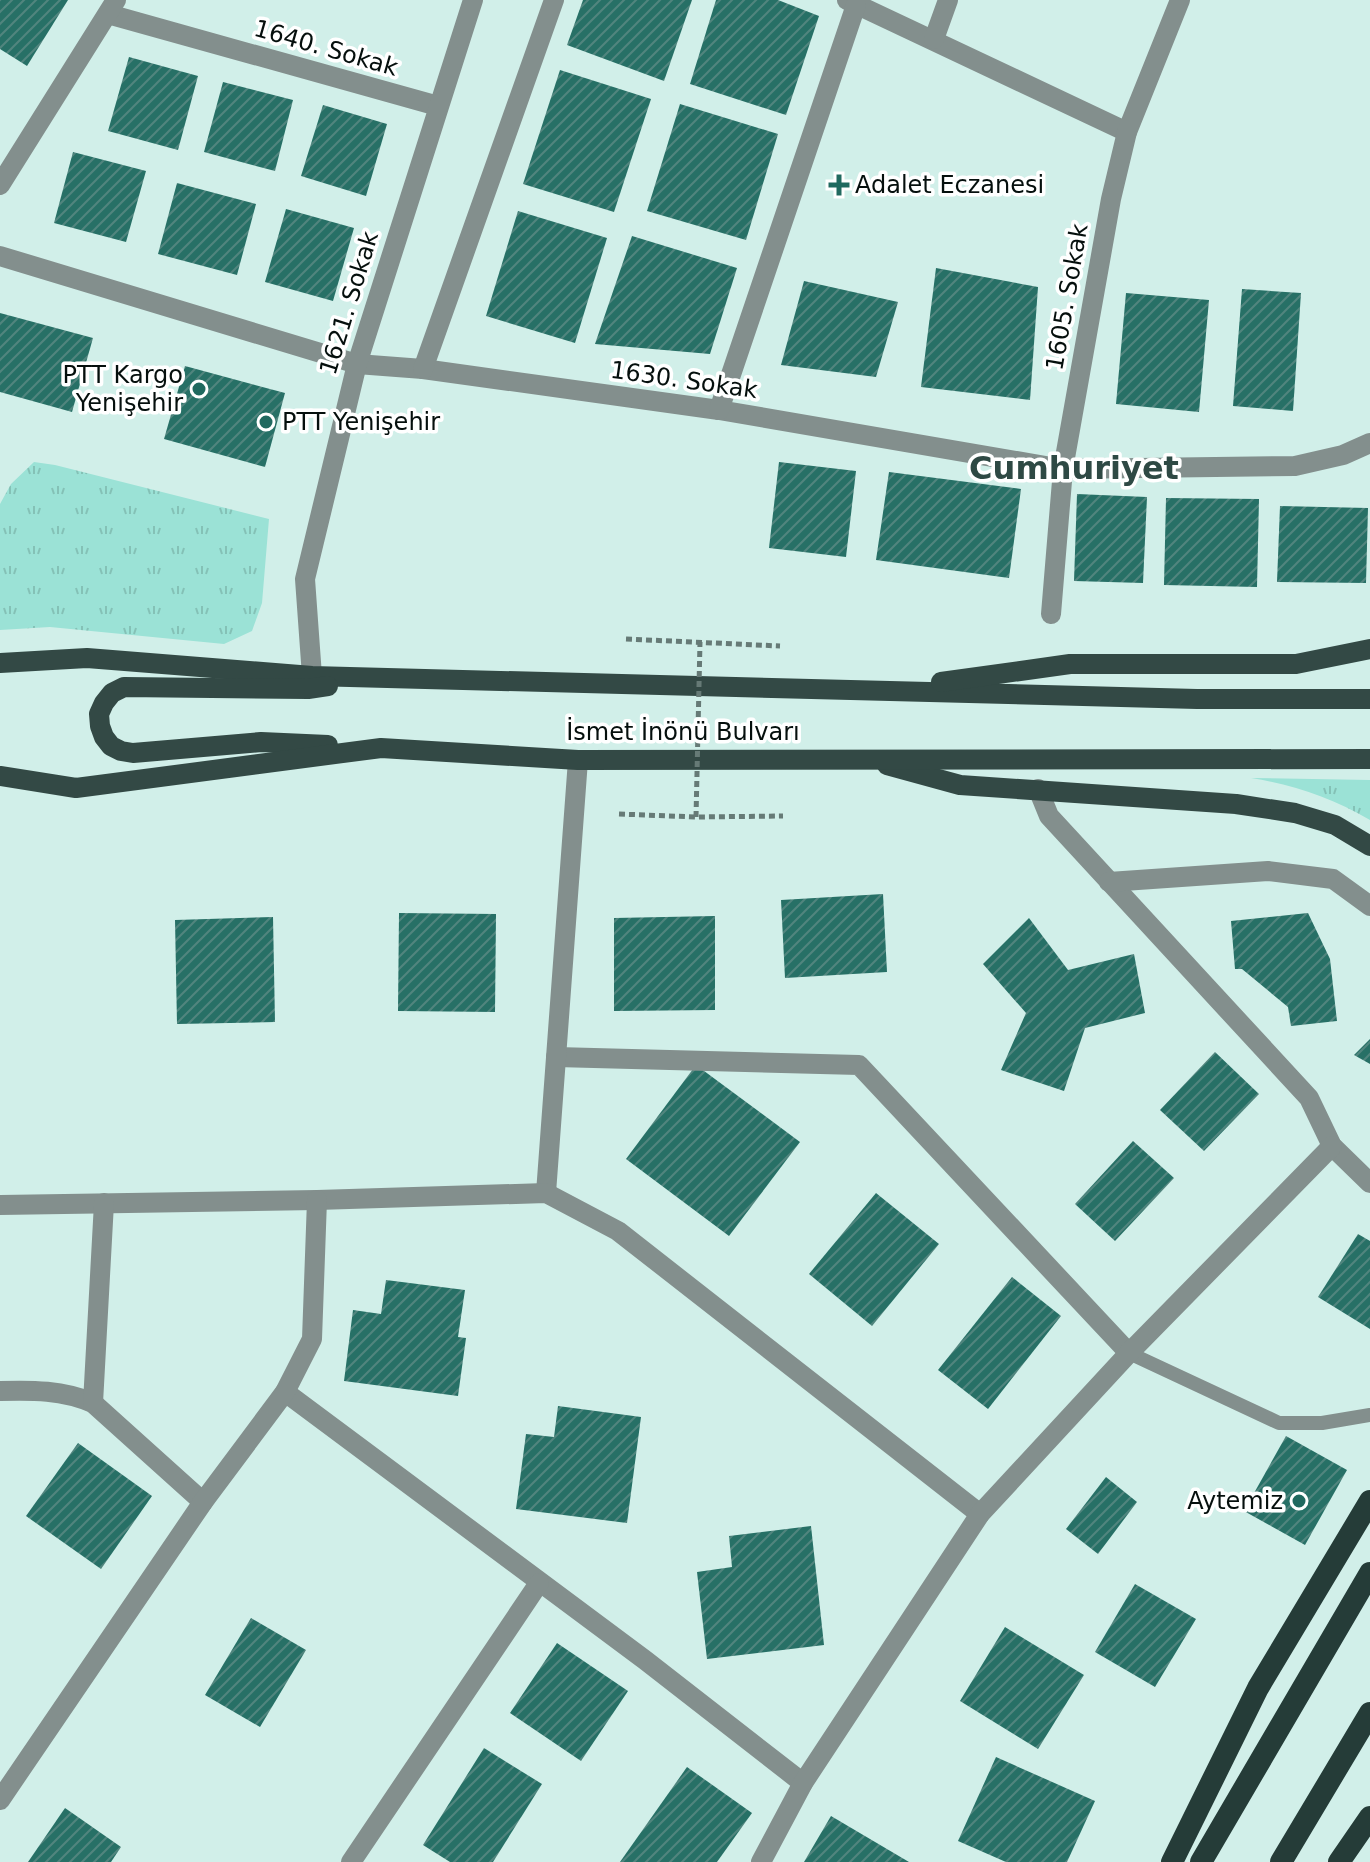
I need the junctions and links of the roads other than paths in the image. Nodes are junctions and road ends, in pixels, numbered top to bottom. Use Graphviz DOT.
graph roads {
  1 [pos="473,0"];
  2 [pos="554,0"];
  3 [pos="948,0"];
  4 [pos="1180,0"];
  5 [pos="851,2"];
  6 [pos="112,7"];
  7 [pos="934,39"];
  8 [pos="438,106"];
  9 [pos="1127,132"];
  10 [pos="0,185"];
  11 [pos="0,256"];
  12 [pos="357,364"];
  13 [pos="423,369"];
  14 [pos="719,410"];
  15 [pos="1370,443"];
  16 [pos="1063,469"];
  17 [pos="1051,614"];
  18 [pos="1370,649"];
  19 [pos="0,663"];
  20 [pos="1296,664"];
  21 [pos="1370,664"];
  22 [pos="312,676"];
  23 [pos="388,677"];
  24 [pos="883,690"];
  25 [pos="1370,699"];
  26 [pos="381,748"];
  27 [pos="860,758"];
  28 [pos="1370,759"];
  29 [pos="578,760"];
  30 [pos="0,776"];
  31 [pos="1038,789"];
  32 [pos="1370,846"];
  33 [pos="1109,882"];
  34 [pos="1370,906"];
  35 [pos="556,1057"];
  36 [pos="1332,1146"];
  37 [pos="1370,1183"];
  38 [pos="546,1193"];
  39 [pos="317,1200"];
  40 [pos="104,1203"];
  41 [pos="0,1205"];
  42 [pos="1129,1353"];
  43 [pos="0,1391"];
  44 [pos="285,1392"];
  45 [pos="93,1403"];
  46 [pos="1370,1415"];
  47 [pos="1370,1501"];
  48 [pos="203,1502"];
  49 [pos="980,1514"];
  50 [pos="1370,1573"];
  51 [pos="539,1583"];
  52 [pos="1370,1713"];
  53 [pos="803,1783"];
  54 [pos="0,1800"];
  55 [pos="1370,1817"];
  56 [pos="351,1862"];
  57 [pos="761,1862"];
  58 [pos="1172,1862"];
  59 [pos="1201,1862"];
  60 [pos="1281,1862"];
  61 [pos="1339,1862"];
  1 -- 8 [label="street, 1621. Sokak"];
  2 -- 13 [label="street"];
  3 -- 7 [label="street"];
  4 -- 9 [label="street, 1605. Sokak"];
  5 -- 7 [label="street"];
  5 -- 14 [label="street"];
  6 -- 8 [label="street, 1640. Sokak"];
  6 -- 10 [label="street"];
  7 -- 9 [label="street"];
  8 -- 12 [label="street, 1621. Sokak"];
  9 -- 16 [label="street, 1605. Sokak"];
  11 -- 12 [label="street, 1630. Sokak"];
  12 -- 13 [label="street, 1630. Sokak"];
  12 -- 22 [label="street, 1621. Sokak"];
  13 -- 14 [label="street, 1630. Sokak"];
  14 -- 16 [label="street, 1630. Sokak"];
  15 -- 16 [label="street, 1630. Sokak"];
  16 -- 17 [label="street, 1605. Sokak"];
  18 -- 20 [label="main road"];
  19 -- 22 [label="main road, İsmet İnönü Bulvarı"];
  20 -- 21 [label="main road"];
  20 -- 24 [label="main road"];
  22 -- 23 [label="main road, İsmet İnönü Bulvarı"];
  23 -- 24 [label="main road, İsmet İnönü Bulvarı"];
  23 -- 26 [label="main road"];
  24 -- 25 [label="main road, İsmet İnönü Bulvarı"];
  26 -- 29 [label="main road, İsmet İnönü Bulvarı"];
  26 -- 30 [label="main road, İsmet İnönü Bulvarı"];
  27 -- 28 [label="main road, İsmet İnönü Bulvarı"];
  27 -- 29 [label="main road, İsmet İnönü Bulvarı"];
  27 -- 31 [label="main road"];
  29 -- 35 [label="street"];
  31 -- 32 [label="main road"];
  31 -- 33 [label="street"];
  33 -- 34 [label="street"];
  33 -- 36 [label="street"];
  35 -- 38 [label="street"];
  35 -- 42 [label="street"];
  36 -- 37 [label="street"];
  36 -- 42 [label="street"];
  38 -- 39 [label="street"];
  38 -- 49 [label="street"];
  39 -- 40 [label="street"];
  39 -- 44 [label="street"];
  40 -- 41 [label="street"];
  40 -- 45 [label="street"];
  42 -- 46 [label="lane"];
  42 -- 49 [label="street"];
  43 -- 45 [label="street"];
  44 -- 48 [label="street"];
  44 -- 51 [label="street"];
  45 -- 48 [label="street"];
  47 -- 58 [label="highway"];
  48 -- 54 [label="street"];
  49 -- 53 [label="street"];
  50 -- 59 [label="highway"];
  51 -- 53 [label="street"];
  51 -- 56 [label="street"];
  52 -- 60 [label="highway"];
  53 -- 57 [label="street"];
  55 -- 61 [label="highway"];
}
